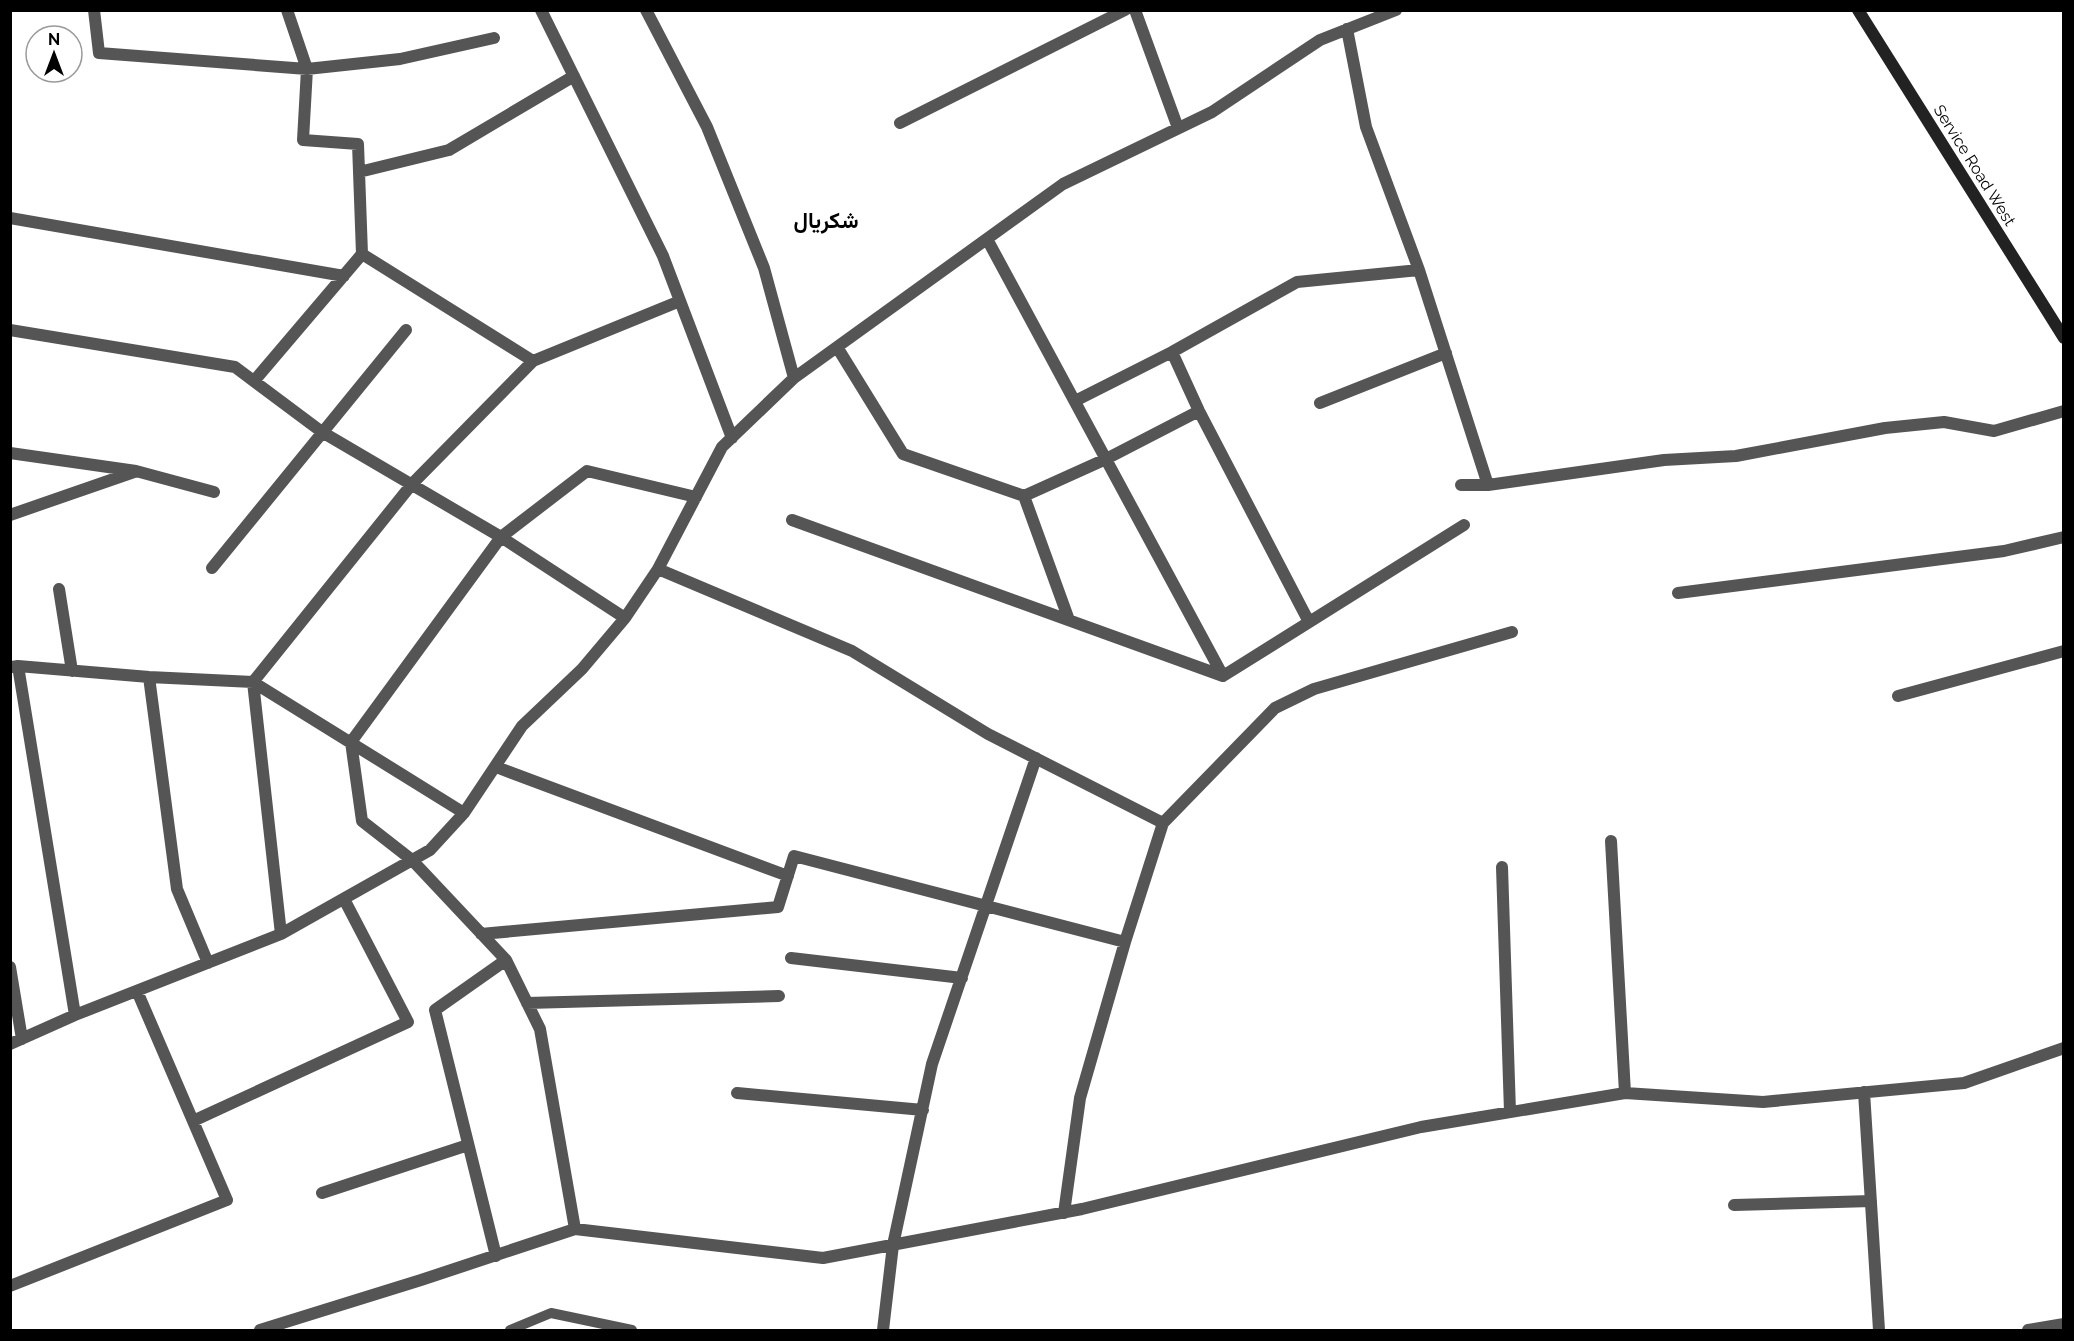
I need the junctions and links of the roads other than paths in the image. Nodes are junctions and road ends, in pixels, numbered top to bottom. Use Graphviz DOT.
graph roads {
  1 [pos="94,10"];
  2 [pos="287,10"];
  3 [pos="541,10"];
  4 [pos="646,10"];
  5 [pos="1125,10"];
  6 [pos="1135,10"];
  7 [pos="1396,10"];
  8 [pos="1858,10"];
  9 [pos="1347,29"];
  10 [pos="494,38"];
  11 [pos="307,69"];
  12 [pos="574,76"];
  13 [pos="900,123"];
  14 [pos="1178,128"];
  15 [pos="359,172"];
  16 [pos="10,218"];
  17 [pos="987,239"];
  18 [pos="362,254"];
  19 [pos="1419,270"];
  20 [pos="344,276"];
  21 [pos="680,301"];
  22 [pos="10,330"];
  23 [pos="406,330"];
  24 [pos="2064,338"];
  25 [pos="837,347"];
  26 [pos="1172,352"];
  27 [pos="1446,353"];
  28 [pos="533,361"];
  29 [pos="794,378"];
  30 [pos="254,381"];
  31 [pos="1075,401"];
  32 [pos="1320,403"];
  33 [pos="1199,411"];
  34 [pos="2064,411"];
  35 [pos="322,432"];
  36 [pos="732,438"];
  37 [pos="10,453"];
  38 [pos="1106,459"];
  39 [pos="136,471"];
  40 [pos="412,484"];
  41 [pos="1488,485"];
  42 [pos="1461,486"];
  43 [pos="214,492"];
  44 [pos="1024,496"];
  45 [pos="696,497"];
  46 [pos="10,515"];
  47 [pos="792,520"];
  48 [pos="1464,525"];
  49 [pos="501,537"];
  50 [pos="2064,537"];
  51 [pos="212,568"];
  52 [pos="658,569"];
  53 [pos="59,589"];
  54 [pos="1678,594"];
  55 [pos="625,618"];
  56 [pos="1069,620"];
  57 [pos="1308,622"];
  58 [pos="1512,632"];
  59 [pos="2064,651"];
  60 [pos="14,667"];
  61 [pos="72,671"];
  62 [pos="149,676"];
  63 [pos="1223,676"];
  64 [pos="253,682"];
  65 [pos="1898,696"];
  66 [pos="351,742"];
  67 [pos="1036,758"];
  68 [pos="496,767"];
  69 [pos="464,813"];
  70 [pos="1163,823"];
  71 [pos="1611,841"];
  72 [pos="412,860"];
  73 [pos="1502,867"];
  74 [pos="788,876"];
  75 [pos="344,899"];
  76 [pos="986,906"];
  77 [pos="481,933"];
  78 [pos="281,934"];
  79 [pos="1125,942"];
  80 [pos="791,958"];
  81 [pos="506,960"];
  82 [pos="208,963"];
  83 [pos="10,967"];
  84 [pos="962,978"];
  85 [pos="137,991"];
  86 [pos="780,996"];
  87 [pos="527,1003"];
  88 [pos="75,1015"];
  89 [pos="16,1041"];
  90 [pos="2064,1048"];
  91 [pos="1864,1092"];
  92 [pos="737,1093"];
  93 [pos="1624,1093"];
  94 [pos="922,1110"];
  95 [pos="1510,1112"];
  96 [pos="193,1121"];
  97 [pos="468,1145"];
  98 [pos="322,1193"];
  99 [pos="1871,1201"];
  100 [pos="1734,1205"];
  101 [pos="1064,1212"];
  102 [pos="575,1229"];
  103 [pos="893,1245"];
  104 [pos="496,1256"];
  105 [pos="10,1286"];
  106 [pos="2064,1324"];
  107 [pos="260,1330"];
  108 [pos="510,1330"];
  109 [pos="632,1330"];
  110 [pos="883,1330"];
  111 [pos="1879,1330"];
  112 [pos="2028,1330"];
  1 -- 11 [label="street"];
  2 -- 11 [label="street"];
  3 -- 12 [label="street"];
  4 -- 29 [label="street"];
  5 -- 13 [label="street"];
  6 -- 14 [label="street"];
  7 -- 9 [label="street"];
  8 -- 24 [label="street, Service Road West"];
  9 -- 14 [label="street"];
  9 -- 19 [label="street"];
  10 -- 11 [label="street"];
  11 -- 15 [label="street"];
  12 -- 15 [label="street"];
  12 -- 21 [label="street"];
  14 -- 17 [label="street"];
  15 -- 18 [label="street"];
  16 -- 20 [label="street"];
  17 -- 25 [label="street"];
  17 -- 31 [label="street"];
  18 -- 20 [label="street"];
  18 -- 28 [label="street"];
  19 -- 26 [label="street"];
  19 -- 27 [label="street"];
  20 -- 30 [label="street"];
  21 -- 28 [label="street"];
  21 -- 36 [label="street"];
  22 -- 30 [label="street"];
  23 -- 35 [label="street"];
  25 -- 29 [label="street"];
  25 -- 44 [label="street"];
  26 -- 31 [label="street"];
  26 -- 33 [label="street"];
  27 -- 32 [label="street"];
  27 -- 41 [label="street"];
  28 -- 40 [label="street"];
  29 -- 36 [label="street"];
  30 -- 35 [label="street"];
  31 -- 38 [label="street"];
  33 -- 38 [label="street"];
  33 -- 57 [label="street"];
  34 -- 41 [label="street"];
  35 -- 40 [label="street"];
  35 -- 51 [label="street"];
  36 -- 45 [label="street"];
  37 -- 39 [label="street"];
  38 -- 44 [label="street"];
  38 -- 63 [label="street"];
  39 -- 43 [label="street"];
  39 -- 46 [label="street"];
  40 -- 49 [label="street"];
  40 -- 64 [label="street"];
  41 -- 42 [label="street"];
  44 -- 56 [label="street"];
  45 -- 49 [label="street"];
  45 -- 52 [label="street"];
  47 -- 56 [label="street"];
  48 -- 57 [label="street"];
  49 -- 55 [label="street"];
  49 -- 66 [label="street"];
  50 -- 54 [label="street"];
  52 -- 55 [label="street"];
  52 -- 67 [label="street"];
  53 -- 61 [label="street"];
  55 -- 68 [label="street"];
  56 -- 63 [label="street"];
  57 -- 63 [label="street"];
  58 -- 70 [label="street"];
  59 -- 65 [label="street"];
  60 -- 61 [label="street"];
  60 -- 88 [label="street"];
  61 -- 62 [label="street"];
  62 -- 64 [label="street"];
  62 -- 82 [label="street"];
  64 -- 66 [label="street"];
  64 -- 78 [label="street"];
  66 -- 69 [label="street"];
  66 -- 72 [label="street"];
  67 -- 70 [label="street"];
  67 -- 76 [label="street"];
  68 -- 69 [label="street"];
  68 -- 74 [label="street"];
  69 -- 72 [label="street"];
  70 -- 79 [label="street"];
  71 -- 93 [label="street"];
  72 -- 75 [label="street"];
  72 -- 77 [label="street"];
  73 -- 95 [label="street"];
  74 -- 76 [label="street"];
  74 -- 77 [label="street"];
  75 -- 78 [label="street"];
  75 -- 96 [label="street"];
  76 -- 79 [label="street"];
  76 -- 84 [label="street"];
  77 -- 81 [label="street"];
  78 -- 82 [label="street"];
  79 -- 101 [label="street"];
  80 -- 84 [label="street"];
  81 -- 87 [label="street"];
  81 -- 97 [label="street"];
  82 -- 85 [label="street"];
  83 -- 89 [label="street"];
  84 -- 94 [label="street"];
  85 -- 88 [label="street"];
  85 -- 96 [label="street"];
  86 -- 87 [label="street"];
  87 -- 102 [label="street"];
  88 -- 89 [label="street"];
  90 -- 91 [label="street"];
  91 -- 93 [label="street"];
  91 -- 99 [label="street"];
  92 -- 94 [label="street"];
  93 -- 95 [label="street"];
  94 -- 103 [label="street"];
  95 -- 101 [label="street"];
  96 -- 105 [label="street"];
  97 -- 98 [label="street"];
  97 -- 104 [label="street"];
  99 -- 100 [label="street"];
  99 -- 111 [label="street"];
  101 -- 103 [label="street"];
  102 -- 103 [label="street"];
  102 -- 104 [label="street"];
  103 -- 110 [label="street"];
  104 -- 107 [label="street"];
  106 -- 112 [label="street"];
  108 -- 109 [label="lane"];
}
